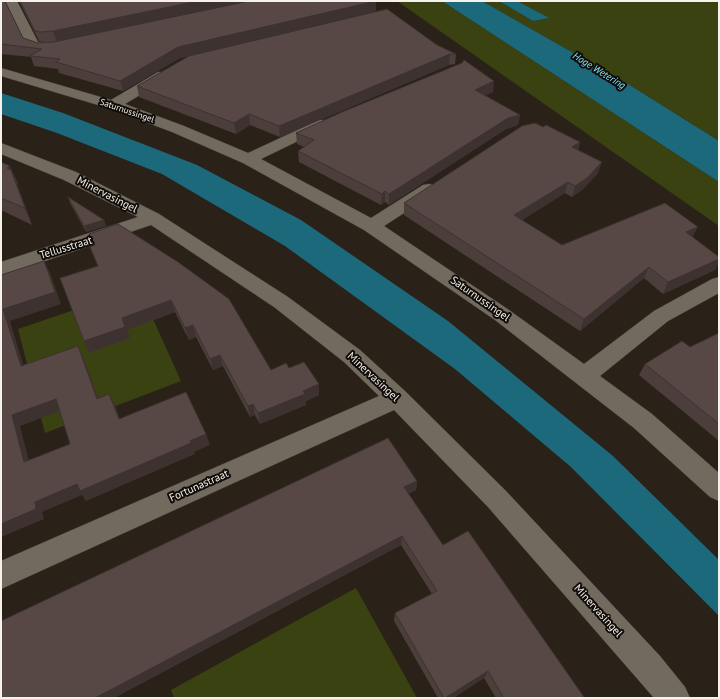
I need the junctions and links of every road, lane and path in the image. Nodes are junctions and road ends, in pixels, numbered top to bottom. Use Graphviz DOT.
graph roads {
  1 [pos="10,1"];
  2 [pos="72,44"];
  3 [pos="172,70"];
  4 [pos="1,72"];
  5 [pos="113,105"];
  6 [pos="337,118"];
  7 [pos="1,148"];
  8 [pos="249,159"];
  9 [pos="440,182"];
  10 [pos="153,218"];
  11 [pos="371,226"];
  12 [pos="1,268"];
  13 [pos="719,284"];
  14 [pos="584,377"];
  15 [pos="396,398"];
  16 [pos="719,489"];
  17 [pos="1,575"];
  18 [pos="674,698"];
  1 -- 2 [label="street"];
  3 -- 5 [label="street"];
  4 -- 5 [label="street, Saturnussingel"];
  5 -- 8 [label="street, Saturnussingel"];
  6 -- 8 [label="street"];
  7 -- 10 [label="street, Minervasingel"];
  8 -- 11 [label="street, Saturnussingel"];
  9 -- 11 [label="street"];
  10 -- 12 [label="street, Tellusstraat"];
  10 -- 15 [label="street, Minervasingel"];
  11 -- 14 [label="street, Saturnussingel"];
  13 -- 14 [label="street"];
  14 -- 16 [label="street, Saturnussingel"];
  15 -- 17 [label="street, Fortunastraat"];
  15 -- 18 [label="street, Minervasingel"];
}
